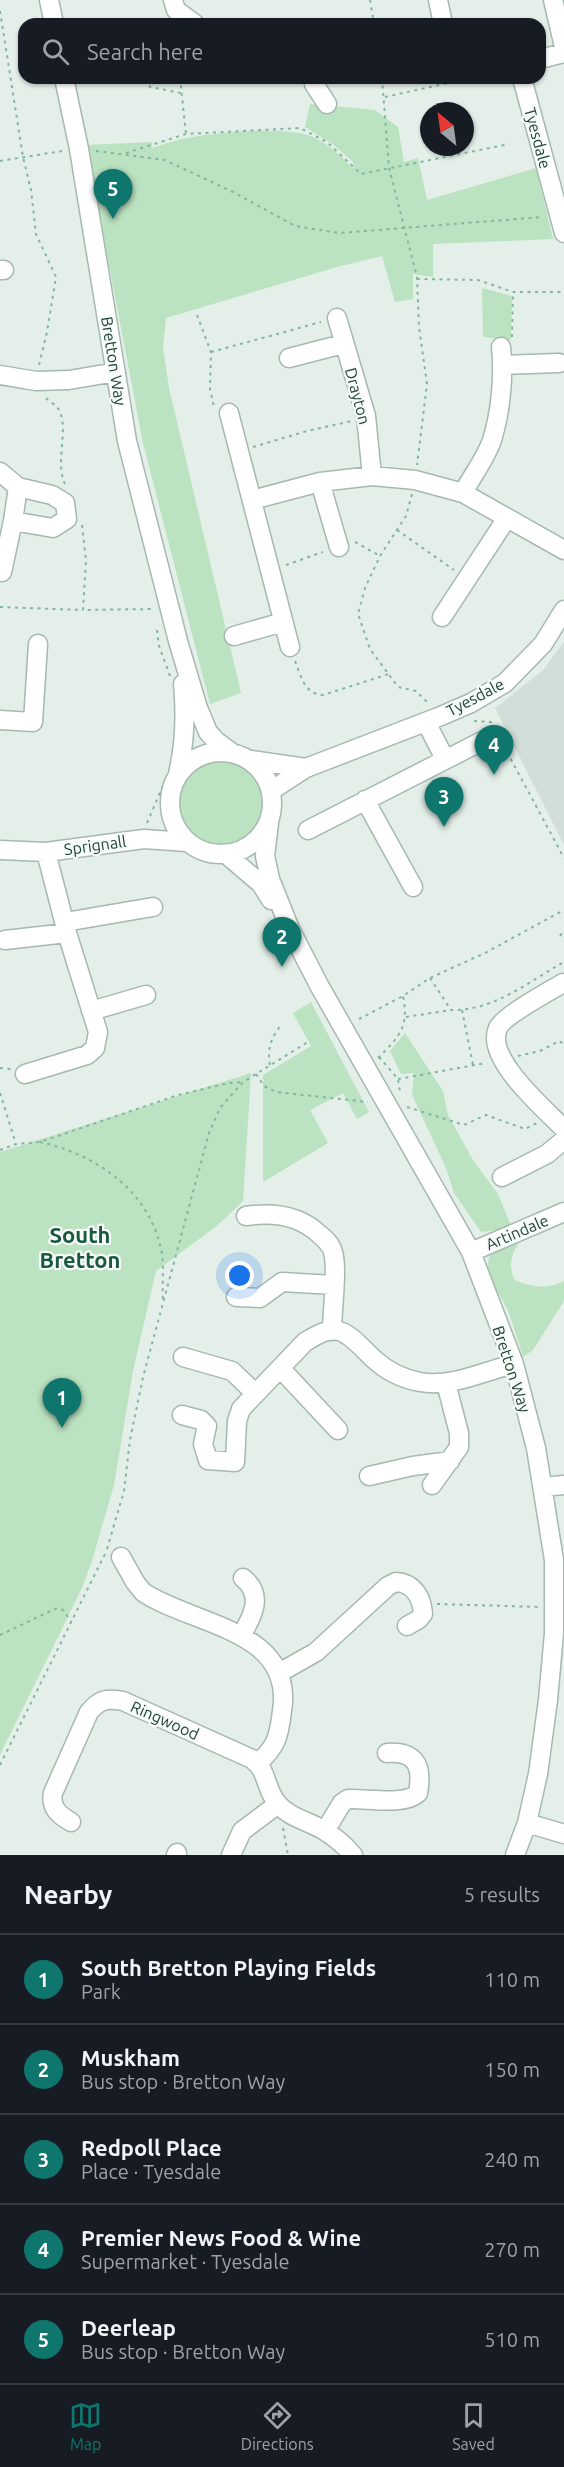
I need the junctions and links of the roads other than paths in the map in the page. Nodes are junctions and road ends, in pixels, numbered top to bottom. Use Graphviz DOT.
graph roads {
  1 [pos="49,0"];
  2 [pos="172,0"];
  3 [pos="438,0"];
  4 [pos="553,0"];
  5 [pos="53,18"];
  6 [pos="187,18"];
  7 [pos="442,18"];
  8 [pos="564,47"];
  9 [pos="564,53"];
  10 [pos="546,58"];
  11 [pos="65,84"];
  12 [pos="314,84"];
  13 [pos="524,84"];
  14 [pos="327,104"];
  15 [pos="561,225"];
  16 [pos="337,318"];
  17 [pos="343,344"];
  18 [pos="290,358"];
  19 [pos="558,363"];
  20 [pos="116,372"];
  21 [pos="0,375"];
  22 [pos="229,413"];
  23 [pos="0,472"];
  24 [pos="372,476"];
  25 [pos="320,482"];
  26 [pos="18,487"];
  27 [pos="463,493"];
  28 [pos="252,500"];
  29 [pos="507,518"];
  30 [pos="13,521"];
  31 [pos="339,547"];
  32 [pos="564,550"];
  33 [pos="2,572"];
  34 [pos="564,610"];
  35 [pos="442,617"];
  36 [pos="283,622"];
  37 [pos="234,636"];
  38 [pos="178,641"];
  39 [pos="38,644"];
  40 [pos="290,647"];
  41 [pos="441,716"];
  42 [pos="0,720"];
  43 [pos="492,734"];
  44 [pos="231,752"];
  45 [pos="445,759"];
  46 [pos="251,760"];
  47 [pos="306,768"];
  48 [pos="172,777"];
  49 [pos="272,790"];
  50 [pos="365,800"];
  51 [pos="170,802"];
  52 [pos="269,823"];
  53 [pos="308,830"];
  54 [pos="139,840"];
  55 [pos="187,842"];
  56 [pos="0,850"];
  57 [pos="46,852"];
  58 [pos="227,855"];
  59 [pos="413,887"];
  60 [pos="153,906"];
  61 [pos="66,927"];
  62 [pos="290,929"];
  63 [pos="5,940"];
  64 [pos="563,975"];
  65 [pos="146,995"];
  66 [pos="91,1011"];
  67 [pos="25,1074"];
  68 [pos="564,1129"];
  69 [pos="564,1140"];
  70 [pos="502,1177"];
  71 [pos="564,1212"];
  72 [pos="246,1216"];
  73 [pos="471,1252"];
  74 [pos="333,1285"];
  75 [pos="236,1297"];
  76 [pos="332,1331"];
  77 [pos="183,1357"];
  78 [pos="514,1364"];
  79 [pos="281,1369"];
  80 [pos="446,1383"];
  81 [pos="255,1393"];
  82 [pos="182,1415"];
  83 [pos="338,1430"];
  84 [pos="450,1461"];
  85 [pos="369,1476"];
  86 [pos="432,1485"];
  87 [pos="564,1485"];
  88 [pos="543,1486"];
  89 [pos="121,1557"];
  90 [pos="243,1578"];
  91 [pos="407,1626"];
  92 [pos="241,1636"];
  93 [pos="279,1673"];
  94 [pos="387,1753"];
  95 [pos="258,1763"];
  96 [pos="278,1804"];
  97 [pos="71,1822"];
  98 [pos="527,1823"];
  99 [pos="325,1831"];
  100 [pos="564,1834"];
  101 [pos="231,1855"];
  102 [pos="353,1855"];
  103 [pos="515,1855"];
  1 -- 5 [label="street"];
  2 -- 6 [label="street"];
  3 -- 7 [label="street"];
  4 -- 8 [label="street"];
  9 -- 10 [label="street"];
  11 -- 20 [label="street, Bretton Way"];
  12 -- 14 [label="street"];
  13 -- 15 [label="street, Tyesdale"];
  16 -- 17 [label="street, Drayton"];
  17 -- 18 [label="street"];
  17 -- 24 [label="street, Drayton"];
  19 -- 27 [label="street"];
  20 -- 21 [label="street"];
  20 -- 38 [label="street, Bretton Way"];
  22 -- 28 [label="street"];
  23 -- 26 [label="street"];
  24 -- 25 [label="street"];
  24 -- 27 [label="street"];
  25 -- 28 [label="street"];
  25 -- 31 [label="street"];
  26 -- 30 [label="street"];
  26 -- 30 [label="street"];
  27 -- 29 [label="street"];
  28 -- 36 [label="street"];
  29 -- 32 [label="street"];
  29 -- 35 [label="street"];
  30 -- 33 [label="street"];
  34 -- 41 [label="street, Tyesdale"];
  36 -- 37 [label="street"];
  36 -- 40 [label="street"];
  38 -- 44 [label="street, Bretton Way"];
  38 -- 48 [label="street, Bretton Way"];
  39 -- 42 [label="street"];
  41 -- 45 [label="street, Tyesdale"];
  41 -- 47 [label="street, Tyesdale"];
  43 -- 45 [label="street"];
  44 -- 46 [label="street"];
  44 -- 48 [label="street"];
  45 -- 50 [label="street"];
  46 -- 47 [label="street, Tyesdale"];
  46 -- 49 [label="street"];
  47 -- 49 [label="street, Tyesdale"];
  48 -- 51 [label="street"];
  49 -- 52 [label="street"];
  50 -- 53 [label="street"];
  50 -- 59 [label="street"];
  51 -- 54 [label="street, Sprignall"];
  51 -- 55 [label="street"];
  52 -- 58 [label="street"];
  52 -- 62 [label="street, Bretton Way"];
  54 -- 55 [label="street, Sprignall"];
  54 -- 57 [label="street, Sprignall"];
  55 -- 58 [label="street"];
  56 -- 57 [label="street, Sprignall"];
  57 -- 61 [label="street, Sprignall"];
  58 -- 62 [label="street, Bretton Way"];
  60 -- 61 [label="street"];
  61 -- 63 [label="street"];
  61 -- 66 [label="street, Sprignall"];
  62 -- 73 [label="street, Bretton Way"];
  64 -- 68 [label="street"];
  65 -- 66 [label="street"];
  66 -- 67 [label="street, Sprignall"];
  69 -- 70 [label="street"];
  71 -- 73 [label="street, Artindale"];
  72 -- 74 [label="street"];
  73 -- 78 [label="street, Bretton Way"];
  74 -- 75 [label="street"];
  74 -- 76 [label="street"];
  76 -- 79 [label="street"];
  76 -- 80 [label="street"];
  77 -- 81 [label="street"];
  78 -- 80 [label="street"];
  78 -- 88 [label="street, Bretton Way"];
  79 -- 81 [label="street"];
  79 -- 83 [label="street"];
  80 -- 84 [label="street"];
  81 -- 82 [label="street"];
  84 -- 85 [label="street"];
  84 -- 86 [label="street"];
  87 -- 88 [label="street"];
  88 -- 98 [label="street, Bretton Way"];
  89 -- 92 [label="street"];
  90 -- 92 [label="street"];
  91 -- 93 [label="street"];
  92 -- 93 [label="street"];
  93 -- 95 [label="street"];
  94 -- 99 [label="street"];
  95 -- 96 [label="street"];
  95 -- 97 [label="street, Ringwood"];
  96 -- 99 [label="street"];
  96 -- 101 [label="street"];
  98 -- 100 [label="street"];
  98 -- 103 [label="street, Bretton Way"];
  99 -- 102 [label="street"];
}
